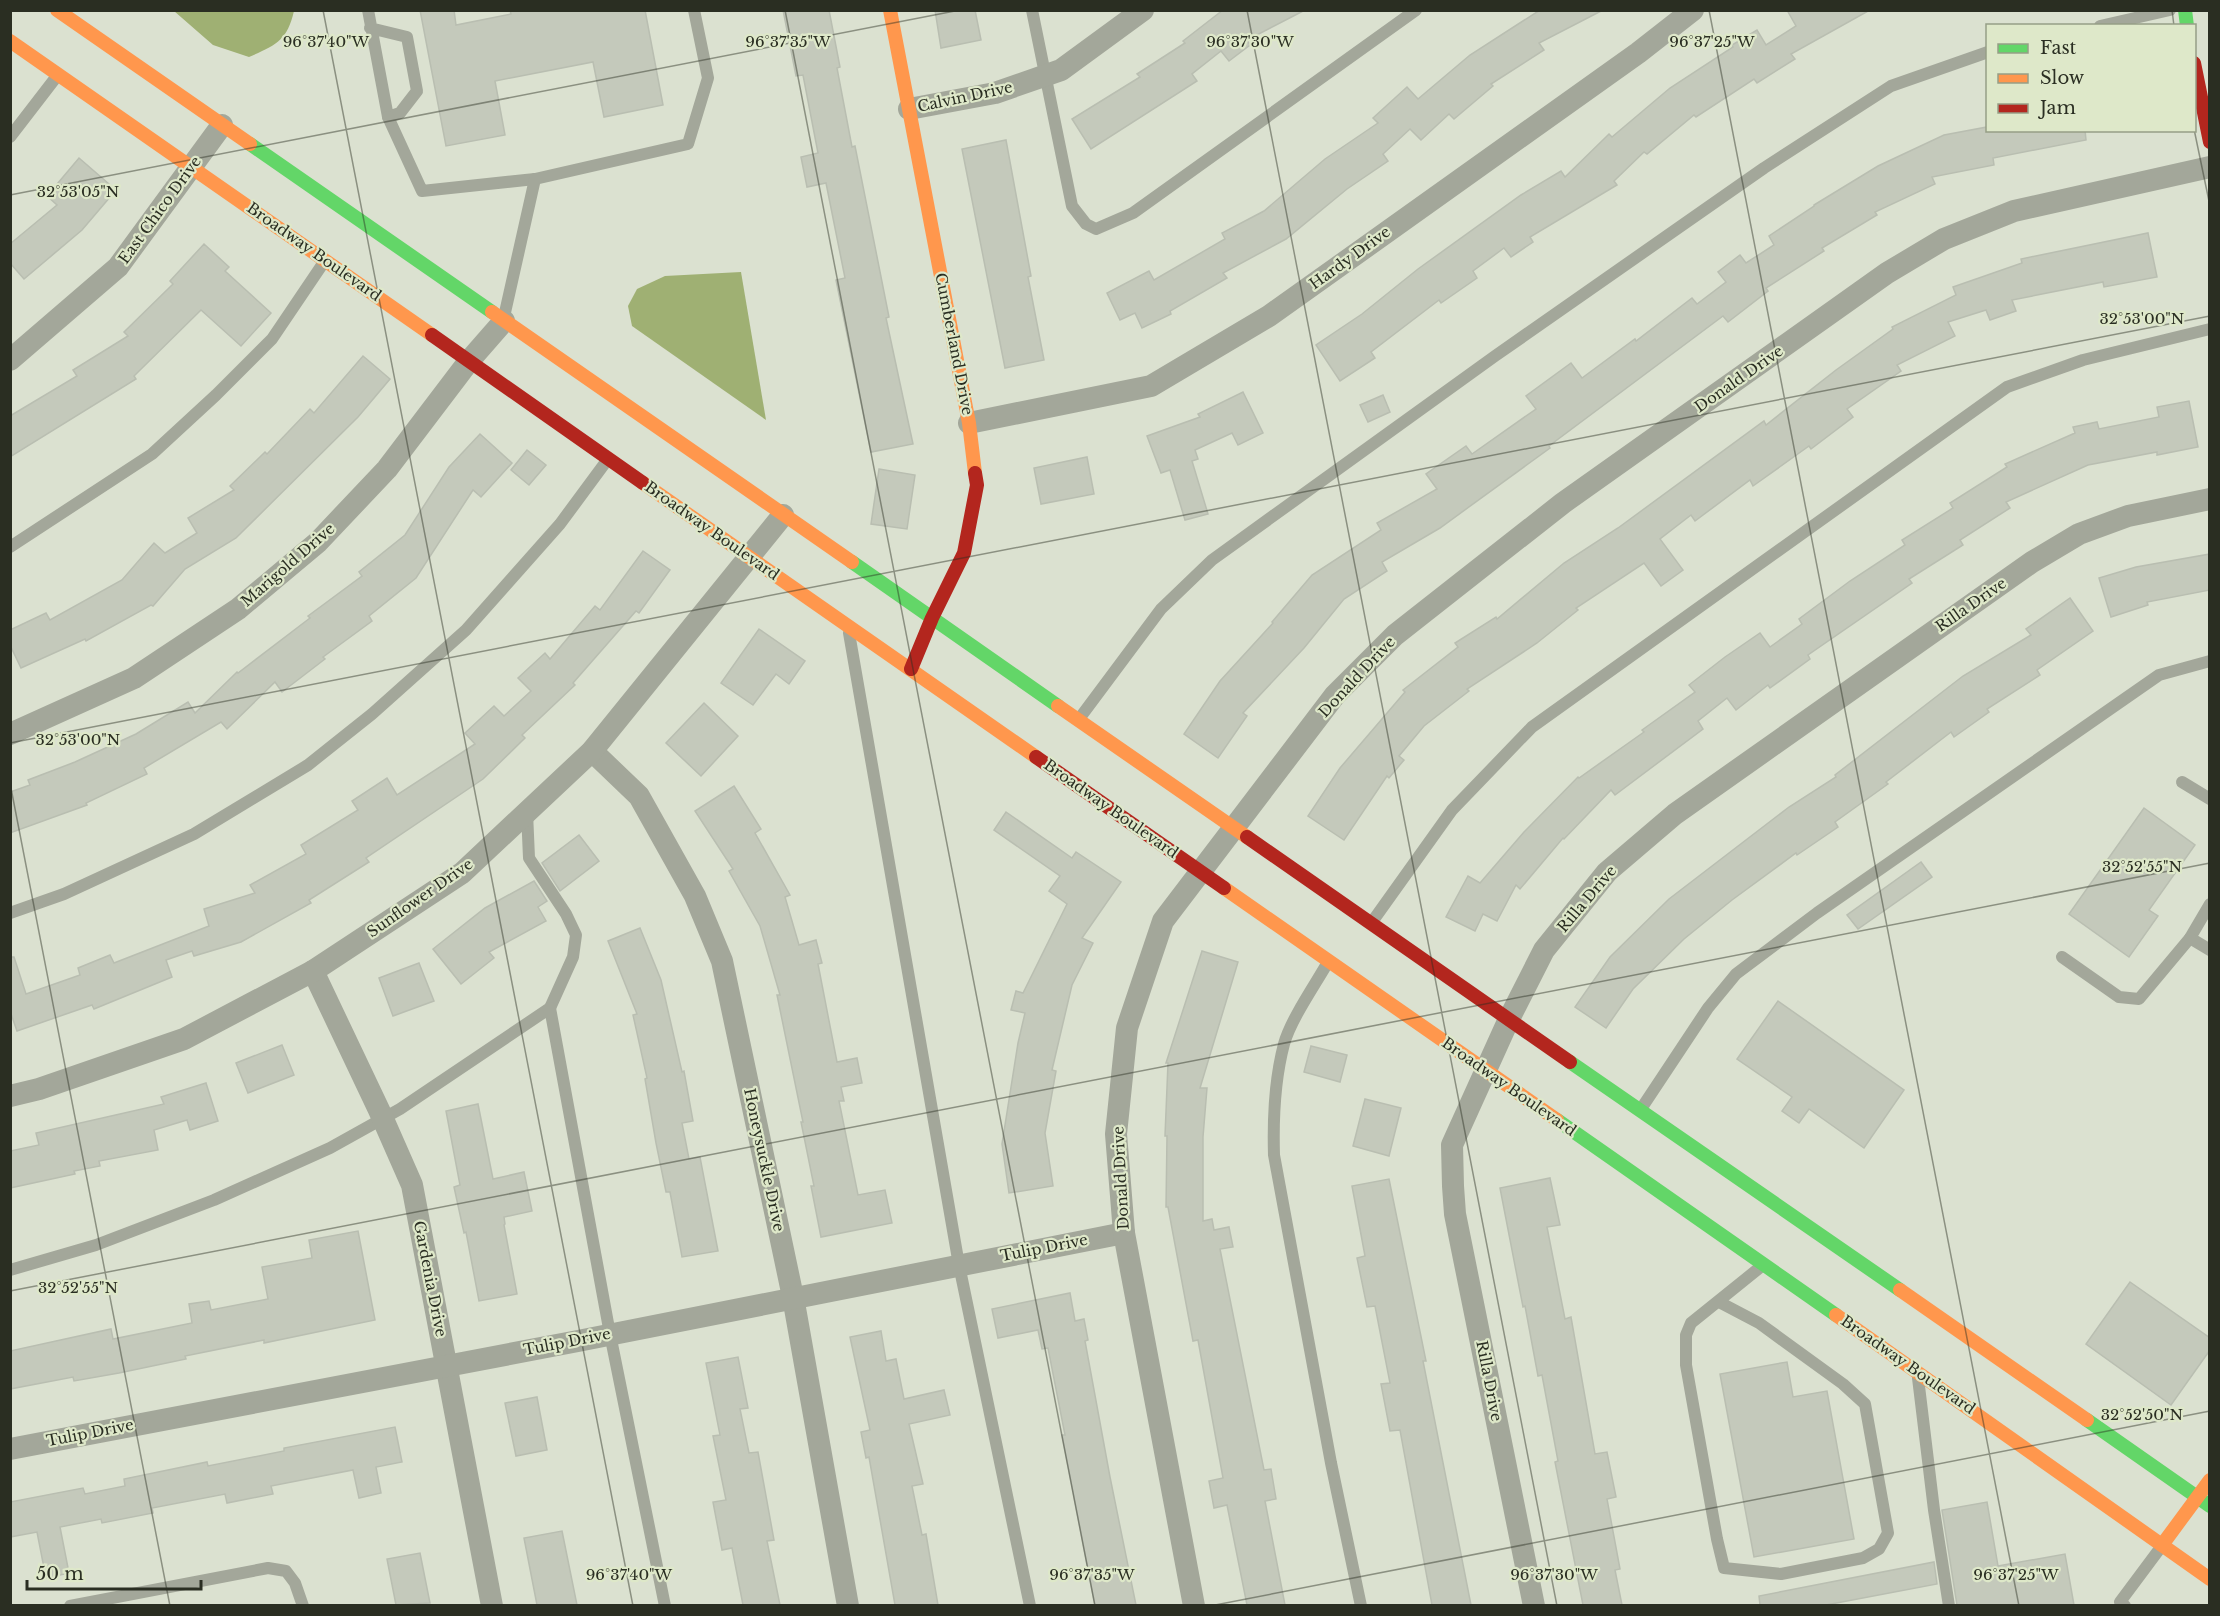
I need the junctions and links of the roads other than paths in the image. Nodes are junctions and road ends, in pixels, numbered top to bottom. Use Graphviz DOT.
graph roads {
  1 [pos="57,10"];
  2 [pos="368,10"];
  3 [pos="694,10"];
  4 [pos="890,10"];
  5 [pos="1032,10"];
  6 [pos="1143,10"];
  7 [pos="1416,10"];
  8 [pos="1693,10"];
  9 [pos="2170,10"];
  10 [pos="2109,24"];
  11 [pos="370,28"];
  12 [pos="10,41"];
  13 [pos="1986,53"];
  14 [pos="2196,73"];
  15 [pos="59,74"];
  16 [pos="1045,76"];
  17 [pos="909,109"];
  18 [pos="388,117"];
  19 [pos="222,125"];
  20 [pos="10,137"];
  21 [pos="2210,142"];
  22 [pos="191,167"];
  23 [pos="2210,167"];
  24 [pos="535,179"];
  25 [pos="325,260"];
  26 [pos="504,321"];
  27 [pos="2210,329"];
  28 [pos="10,360"];
  29 [pos="469,361"];
  30 [pos="969,423"];
  31 [pos="609,458"];
  32 [pos="2210,499"];
  33 [pos="783,515"];
  34 [pos="10,547"];
  35 [pos="749,556"];
  36 [pos="932,618"];
  37 [pos="848,625"];
  38 [pos="2210,662"];
  39 [pos="911,669"];
  40 [pos="1079,720"];
  41 [pos="10,734"];
  42 [pos="592,751"];
  43 [pos="2182,782"];
  44 [pos="2210,799"];
  45 [pos="527,812"];
  46 [pos="1235,829"];
  47 [pos="1202,872"];
  48 [pos="2210,904"];
  49 [pos="10,913"];
  50 [pos="1371,923"];
  51 [pos="2190,938"];
  52 [pos="2210,950"];
  53 [pos="2062,957"];
  54 [pos="1329,961"];
  55 [pos="313,971"];
  56 [pos="550,1008"];
  57 [pos="1509,1019"];
  58 [pos="1486,1071"];
  59 [pos="10,1096"];
  60 [pos="1640,1110"];
  61 [pos="383,1119"];
  62 [pos="1124,1233"];
  63 [pos="1764,1264"];
  64 [pos="959,1265"];
  65 [pos="10,1270"];
  66 [pos="793,1297"];
  67 [pos="1719,1302"];
  68 [pos="610,1334"];
  69 [pos="447,1364"];
  70 [pos="1917,1371"];
  71 [pos="10,1449"];
  72 [pos="2210,1480"];
  73 [pos="2197,1497"];
  74 [pos="2210,1506"];
  75 [pos="2162,1545"];
  76 [pos="2210,1579"];
  77 [pos="70,1605"];
  78 [pos="303,1605"];
  79 [pos="492,1605"];
  80 [pos="665,1605"];
  81 [pos="848,1605"];
  82 [pos="1030,1605"];
  83 [pos="1194,1605"];
  84 [pos="1361,1605"];
  85 [pos="1534,1605"];
  86 [pos="1949,1605"];
  87 [pos="2125,1605"];
  1 -- 19 [label="main road"];
  2 -- 11 [label="lane"];
  3 -- 24 [label="lane"];
  4 -- 17 [label="main road, Cumberland Drive"];
  5 -- 16 [label="lane"];
  6 -- 16 [label="street, Calvin Drive"];
  7 -- 16 [label="lane"];
  8 -- 30 [label="street, Hardy Drive"];
  9 -- 10 [label="lane"];
  11 -- 18 [label="lane"];
  11 -- 18 [label="lane"];
  12 -- 15 [label="main road, Broadway Boulevard"];
  13 -- 40 [label="lane"];
  14 -- 21 [label="main road"];
  15 -- 20 [label="lane"];
  15 -- 22 [label="main road, Broadway Boulevard"];
  16 -- 17 [label="street, Calvin Drive"];
  17 -- 30 [label="main road, Cumberland Drive"];
  18 -- 24 [label="lane"];
  19 -- 22 [label="street, East Chico Drive"];
  19 -- 26 [label="main road"];
  22 -- 25 [label="main road, Broadway Boulevard"];
  22 -- 28 [label="street, East Chico Drive"];
  23 -- 46 [label="street, Donald Drive"];
  24 -- 26 [label="lane"];
  25 -- 29 [label="main road, Broadway Boulevard"];
  25 -- 34 [label="lane"];
  26 -- 29 [label="street, Marigold Drive"];
  26 -- 33 [label="main road"];
  27 -- 50 [label="lane"];
  29 -- 31 [label="main road, Broadway Boulevard"];
  29 -- 41 [label="street, Marigold Drive"];
  30 -- 36 [label="main road, Cumberland Drive"];
  31 -- 35 [label="main road, Broadway Boulevard"];
  31 -- 49 [label="lane"];
  32 -- 57 [label="street, Rilla Drive"];
  33 -- 35 [label="street, Sunflower Drive"];
  33 -- 36 [label="main road"];
  35 -- 37 [label="main road, Broadway Boulevard"];
  35 -- 42 [label="street, Sunflower Drive"];
  36 -- 39 [label="main road, Cumberland Drive"];
  36 -- 40 [label="main road"];
  37 -- 39 [label="main road, Broadway Boulevard"];
  37 -- 64 [label="lane"];
  38 -- 60 [label="lane"];
  39 -- 47 [label="main road, Broadway Boulevard"];
  40 -- 46 [label="main road"];
  42 -- 45 [label="street, Sunflower Drive"];
  42 -- 66 [label="street, Honeysuckle Drive"];
  43 -- 44 [label="lane"];
  45 -- 55 [label="street, Sunflower Drive"];
  45 -- 56 [label="lane"];
  46 -- 47 [label="street, Donald Drive"];
  46 -- 50 [label="main road"];
  47 -- 54 [label="main road, Broadway Boulevard"];
  47 -- 62 [label="street, Donald Drive"];
  48 -- 51 [label="lane"];
  50 -- 57 [label="main road"];
  51 -- 52 [label="lane"];
  51 -- 53 [label="lane"];
  54 -- 58 [label="main road, Broadway Boulevard"];
  54 -- 84 [label="lane"];
  55 -- 59 [label="street, Sunflower Drive"];
  55 -- 61 [label="street, Gardenia Drive"];
  56 -- 61 [label="lane"];
  56 -- 68 [label="lane"];
  57 -- 58 [label="street, Rilla Drive"];
  57 -- 60 [label="main road"];
  58 -- 63 [label="main road, Broadway Boulevard"];
  58 -- 85 [label="street, Rilla Drive"];
  60 -- 73 [label="main road"];
  61 -- 65 [label="lane"];
  61 -- 69 [label="street, Gardenia Drive"];
  62 -- 64 [label="street, Tulip Drive"];
  62 -- 83 [label="street, Donald Drive"];
  63 -- 67 [label="lane"];
  63 -- 70 [label="main road, Broadway Boulevard"];
  64 -- 66 [label="street, Tulip Drive"];
  64 -- 82 [label="lane"];
  66 -- 68 [label="street, Tulip Drive"];
  66 -- 81 [label="street, Honeysuckle Drive"];
  67 -- 67 [label="lane"];
  68 -- 69 [label="street, Tulip Drive"];
  68 -- 80 [label="lane"];
  69 -- 71 [label="street, Tulip Drive"];
  69 -- 79 [label="street, Gardenia Drive"];
  70 -- 75 [label="main road, Broadway Boulevard"];
  70 -- 86 [label="lane"];
  72 -- 73 [label="main road"];
  73 -- 74 [label="main road"];
  73 -- 75 [label="main road"];
  75 -- 76 [label="main road, Broadway Boulevard"];
  75 -- 87 [label="lane"];
  77 -- 78 [label="lane"];
}
